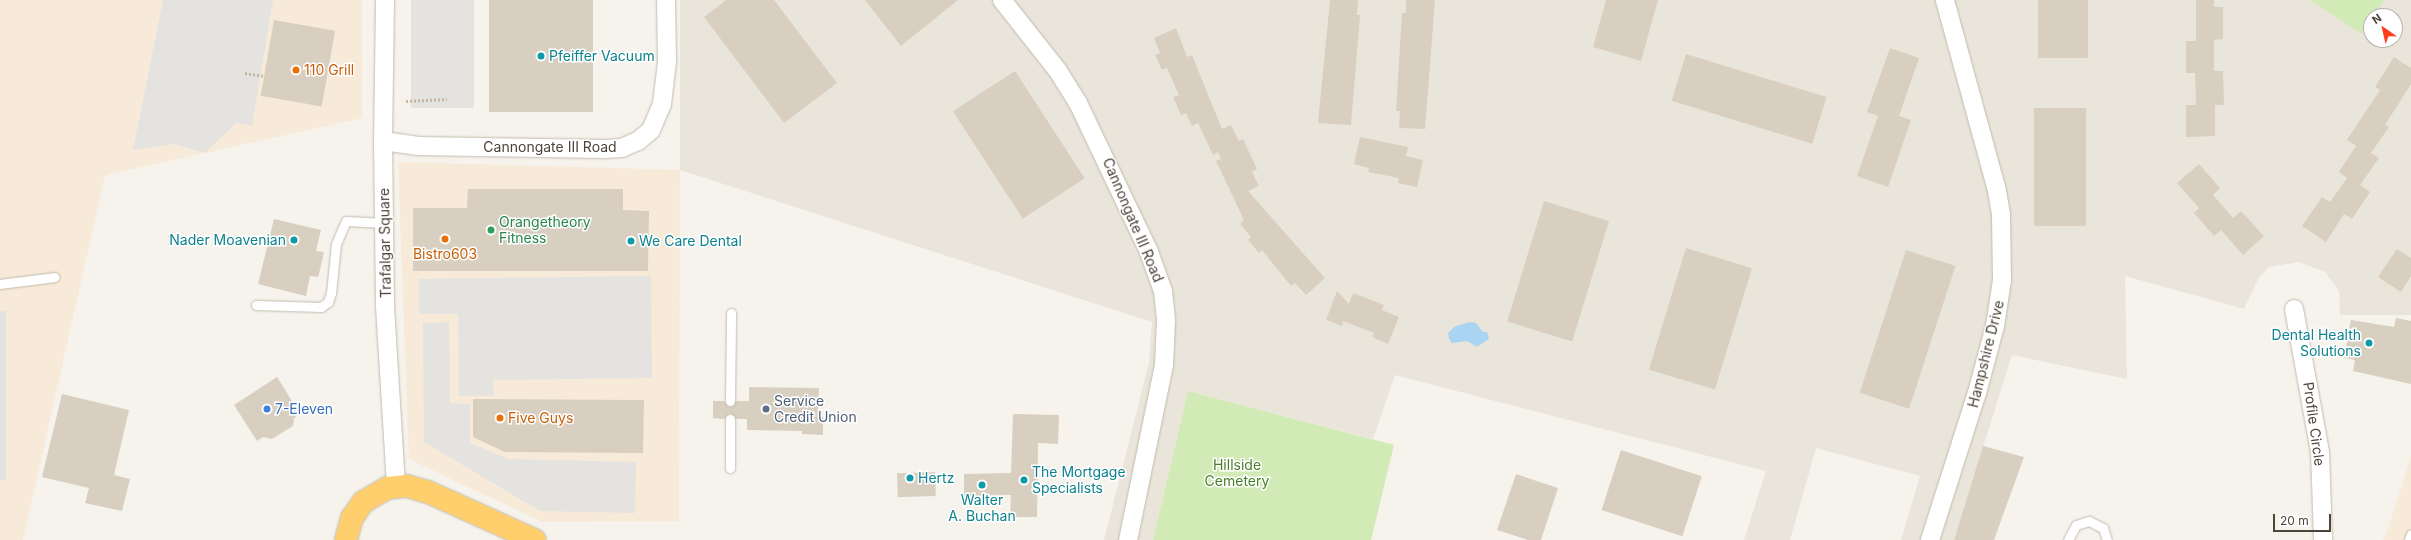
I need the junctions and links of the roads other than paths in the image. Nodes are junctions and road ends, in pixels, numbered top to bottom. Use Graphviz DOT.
graph roads {
  1 [pos="385,0"];
  2 [pos="666,0"];
  3 [pos="1002,0"];
  4 [pos="1945,0"];
  5 [pos="383,141"];
  6 [pos="384,223"];
  7 [pos="55,277"];
  8 [pos="0,284"];
  9 [pos="256,305"];
  10 [pos="2294,309"];
  11 [pos="732,313"];
  12 [pos="730,401"];
  13 [pos="730,419"];
  14 [pos="730,468"];
  15 [pos="396,486"];
  16 [pos="2411,534"];
  17 [pos="346,540"];
  18 [pos="535,540"];
  19 [pos="1128,540"];
  20 [pos="1930,540"];
  21 [pos="2068,540"];
  22 [pos="2107,540"];
  23 [pos="2323,540"];
  24 [pos="2409,540"];
  1 -- 5 [label="street, Trafalgar Square"];
  2 -- 5 [label="street, Cannongate III Road"];
  3 -- 19 [label="street, Cannongate III Road"];
  4 -- 20 [label="street, Hampshire Drive"];
  5 -- 6 [label="street, Trafalgar Square"];
  6 -- 9 [label="lane"];
  6 -- 15 [label="street, Trafalgar Square"];
  7 -- 8 [label="lane"];
  10 -- 23 [label="street, Profile Circle"];
  11 -- 12 [label="lane"];
  13 -- 14 [label="lane"];
  15 -- 17 [label="highway"];
  15 -- 18 [label="highway"];
  16 -- 24 [label="lane"];
  21 -- 22 [label="lane"];
}
